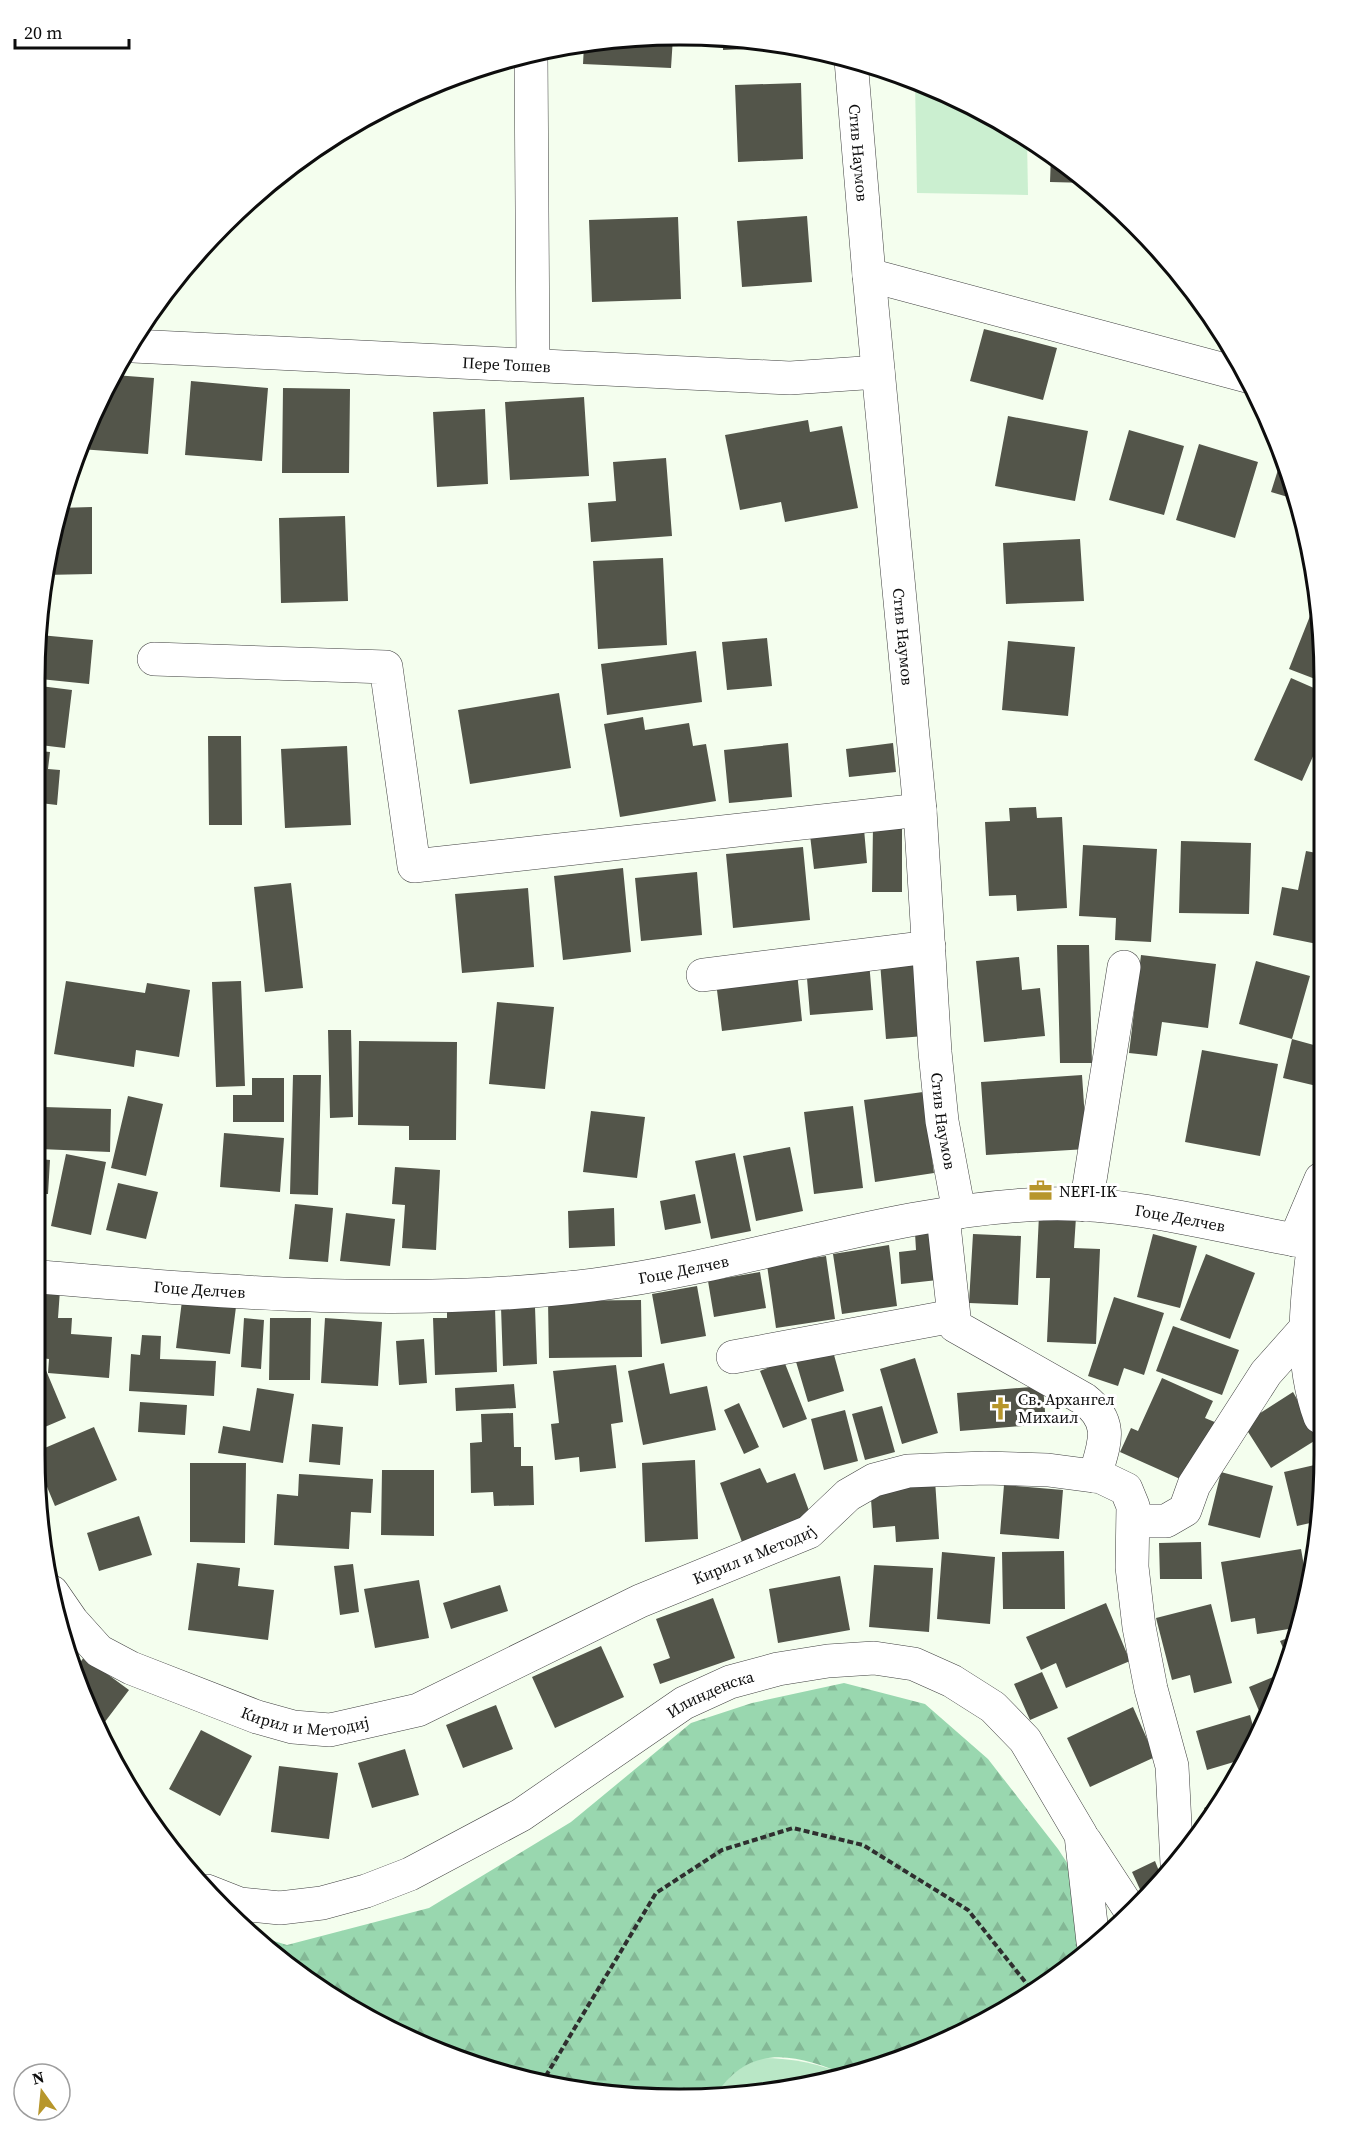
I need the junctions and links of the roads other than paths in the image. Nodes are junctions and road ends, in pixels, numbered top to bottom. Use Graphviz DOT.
graph roads {
  1 [pos="531,63"];
  2 [pos="852,69"];
  3 [pos="869,275"];
  4 [pos="140,346"];
  5 [pos="533,364"];
  6 [pos="878,372"];
  7 [pos="1235,373"];
  8 [pos="154,659"];
  9 [pos="920,810"];
  10 [pos="929,946"];
  11 [pos="1124,967"];
  12 [pos="703,975"];
  13 [pos="1086,1205"];
  14 [pos="951,1214"];
  15 [pos="1314,1219"];
  16 [pos="1310,1242"];
  17 [pos="45,1277"];
  18 [pos="953,1316"];
  19 [pos="1306,1328"];
  20 [pos="733,1357"];
  21 [pos="1314,1401"];
  22 [pos="1095,1476"];
  23 [pos="1134,1521"];
  24 [pos="64,1607"];
  25 [pos="1081,1834"];
  26 [pos="1176,1849"];
  27 [pos="227,1899"];
  28 [pos="1126,1904"];
  29 [pos="1092,1937"];
  1 -- 5 [label="street"];
  2 -- 3 [label="street, Стив Наумов"];
  3 -- 6 [label="street, Стив Наумов"];
  3 -- 7 [label="street"];
  4 -- 5 [label="street, Пере Тошев"];
  5 -- 6 [label="street, Пере Тошев"];
  6 -- 9 [label="street, Стив Наумов"];
  8 -- 9 [label="street"];
  9 -- 10 [label="street, Стив Наумов"];
  10 -- 12 [label="street"];
  10 -- 14 [label="street, Стив Наумов"];
  11 -- 13 [label="street"];
  13 -- 14 [label="street, Гоце Делчев"];
  13 -- 16 [label="street, Гоце Делчев"];
  14 -- 17 [label="street, Гоце Делчев"];
  14 -- 18 [label="street, Стив Наумов"];
  15 -- 16 [label="street"];
  16 -- 19 [label="street"];
  18 -- 20 [label="street"];
  18 -- 22 [label="street"];
  19 -- 21 [label="street"];
  19 -- 23 [label="street"];
  22 -- 23 [label="street, Кирил и Методиј"];
  22 -- 24 [label="street, Кирил и Методиј"];
  23 -- 26 [label="street, Кирил и Методиј"];
  25 -- 27 [label="street, Илинденска"];
  25 -- 28 [label="street"];
  25 -- 29 [label="street, Илинденска"];
}
